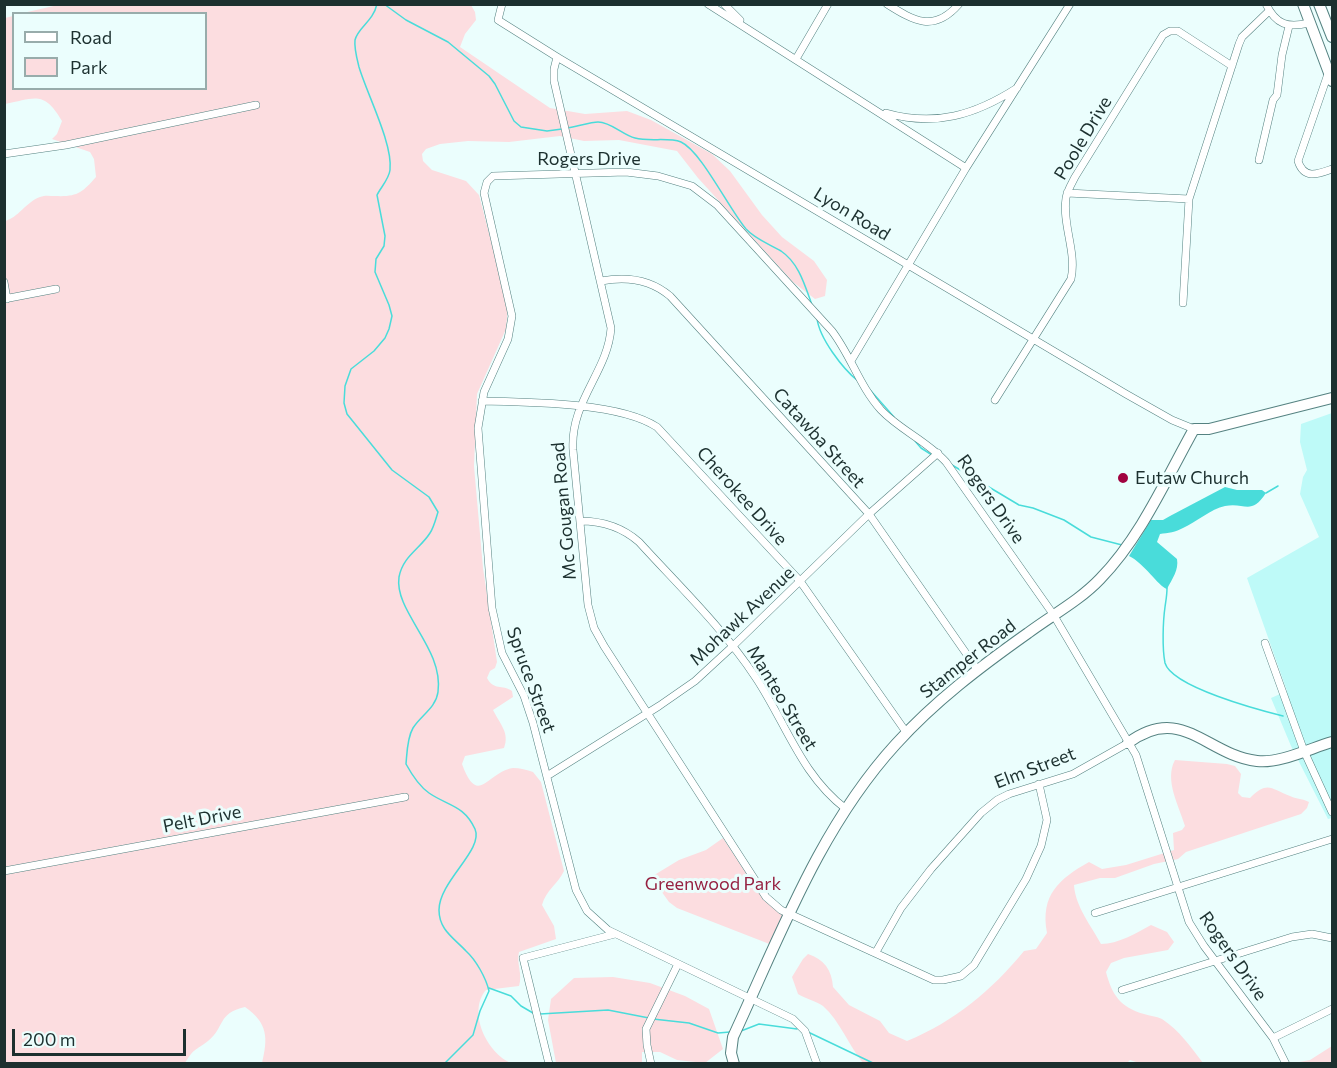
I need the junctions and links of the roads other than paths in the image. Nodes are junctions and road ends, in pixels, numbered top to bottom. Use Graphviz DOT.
graph roads {
  1 [pos="502,4"];
  2 [pos="708,4"];
  3 [pos="724,4"];
  4 [pos="828,4"];
  5 [pos="887,4"];
  6 [pos="959,4"];
  7 [pos="1070,4"];
  8 [pos="1302,4"];
  9 [pos="1319,4"];
  10 [pos="1268,8"];
  11 [pos="1329,18"];
  12 [pos="1309,22"];
  13 [pos="1289,26"];
  14 [pos="750,29"];
  15 [pos="1332,37"];
  16 [pos="557,57"];
  17 [pos="796,59"];
  18 [pos="1232,66"];
  19 [pos="1331,76"];
  20 [pos="1019,86"];
  21 [pos="256,105"];
  22 [pos="878,111"];
  23 [pos="4,154"];
  24 [pos="1259,160"];
  25 [pos="966,168"];
  26 [pos="1332,169"];
  27 [pos="576,174"];
  28 [pos="490,179"];
  29 [pos="1067,193"];
  30 [pos="1189,199"];
  31 [pos="909,265"];
  32 [pos="601,281"];
  33 [pos="4,282"];
  34 [pos="57,289"];
  35 [pos="6,299"];
  36 [pos="1183,303"];
  37 [pos="1033,339"];
  38 [pos="852,361"];
  39 [pos="1332,398"];
  40 [pos="995,399"];
  41 [pos="482,401"];
  42 [pos="579,407"];
  43 [pos="1194,429"];
  44 [pos="938,453"];
  45 [pos="869,514"];
  46 [pos="579,521"];
  47 [pos="800,581"];
  48 [pos="1053,614"];
  49 [pos="1264,643"];
  50 [pos="734,646"];
  51 [pos="977,669"];
  52 [pos="647,712"];
  53 [pos="906,732"];
  54 [pos="1332,742"];
  55 [pos="1128,743"];
  56 [pos="1304,751"];
  57 [pos="547,776"];
  58 [pos="1039,784"];
  59 [pos="405,797"];
  60 [pos="846,809"];
  61 [pos="1332,812"];
  62 [pos="1332,839"];
  63 [pos="4,871"];
  64 [pos="1177,888"];
  65 [pos="1095,913"];
  66 [pos="789,914"];
  67 [pos="615,934"];
  68 [pos="1332,938"];
  69 [pos="876,952"];
  70 [pos="1215,961"];
  71 [pos="678,964"];
  72 [pos="1122,990"];
  73 [pos="751,999"];
  74 [pos="1332,1009"];
  75 [pos="1273,1038"];
  76 [pos="549,1064"];
  77 [pos="651,1064"];
  78 [pos="734,1064"];
  79 [pos="817,1064"];
  80 [pos="1286,1064"];
  1 -- 16 [label="street, Lyon Road"];
  2 -- 14 [label="street"];
  3 -- 14 [label="street"];
  4 -- 17 [label="street"];
  5 -- 6 [label="street"];
  7 -- 20 [label="street"];
  8 -- 12 [label="street"];
  9 -- 11 [label="street"];
  10 -- 13 [label="street"];
  10 -- 18 [label="street"];
  11 -- 15 [label="street"];
  12 -- 13 [label="street"];
  12 -- 19 [label="street"];
  13 -- 24 [label="street"];
  14 -- 17 [label="street"];
  16 -- 27 [label="street, Mc Gougan Road"];
  16 -- 31 [label="street, Lyon Road"];
  17 -- 22 [label="street"];
  18 -- 29 [label="street, Poole Drive"];
  18 -- 30 [label="street"];
  19 -- 26 [label="street"];
  20 -- 22 [label="street"];
  20 -- 25 [label="street"];
  21 -- 23 [label="street"];
  22 -- 25 [label="street"];
  25 -- 31 [label="street"];
  27 -- 28 [label="street, Rogers Drive"];
  27 -- 32 [label="street, Mc Gougan Road"];
  27 -- 38 [label="street, Rogers Drive"];
  28 -- 41 [label="street, Spruce Street"];
  29 -- 30 [label="street, Poole Drive"];
  29 -- 37 [label="street"];
  30 -- 36 [label="street"];
  31 -- 37 [label="street, Lyon Road"];
  31 -- 38 [label="street"];
  32 -- 42 [label="street, Mc Gougan Road"];
  32 -- 45 [label="street, Catawba Street"];
  33 -- 35 [label="street"];
  34 -- 35 [label="street"];
  37 -- 40 [label="street"];
  37 -- 43 [label="street, Lyon Road"];
  38 -- 44 [label="street, Rogers Drive"];
  39 -- 43 [label="street"];
  41 -- 42 [label="street, Cherokee Drive"];
  41 -- 57 [label="street, Spruce Street"];
  42 -- 46 [label="street, Mc Gougan Road"];
  42 -- 47 [label="street, Cherokee Drive"];
  43 -- 48 [label="street, Stamper Road"];
  44 -- 45 [label="street, Mohawk Avenue"];
  44 -- 48 [label="street, Rogers Drive"];
  45 -- 47 [label="street, Mohawk Avenue"];
  45 -- 51 [label="street, Catawba Street"];
  46 -- 50 [label="street, Manteo Street"];
  46 -- 52 [label="street, Mc Gougan Road"];
  47 -- 50 [label="street, Mohawk Avenue"];
  47 -- 53 [label="street, Cherokee Drive"];
  48 -- 51 [label="street, Stamper Road"];
  48 -- 55 [label="street, Rogers Drive"];
  49 -- 56 [label="street"];
  50 -- 52 [label="street, Mohawk Avenue"];
  50 -- 60 [label="street, Manteo Street"];
  51 -- 53 [label="street, Stamper Road"];
  52 -- 57 [label="street, Mohawk Avenue"];
  52 -- 66 [label="street, Mc Gougan Road"];
  53 -- 60 [label="street, Stamper Road"];
  54 -- 56 [label="street, Elm Street"];
  55 -- 56 [label="street, Elm Street"];
  55 -- 58 [label="street, Elm Street"];
  55 -- 64 [label="street, Rogers Drive"];
  56 -- 61 [label="street"];
  57 -- 67 [label="street, Spruce Street"];
  58 -- 69 [label="street, Elm Street"];
  58 -- 69 [label="street, Mc Gougan Road"];
  59 -- 63 [label="street, Pelt Drive"];
  60 -- 66 [label="street, Stamper Road"];
  62 -- 64 [label="street"];
  64 -- 65 [label="street"];
  64 -- 70 [label="street, Rogers Drive"];
  66 -- 69 [label="street, Mc Gougan Road"];
  66 -- 73 [label="street, Stamper Road"];
  67 -- 71 [label="street, Spruce Street"];
  67 -- 76 [label="street"];
  68 -- 70 [label="street"];
  70 -- 72 [label="street"];
  70 -- 75 [label="street, Rogers Drive"];
  71 -- 73 [label="street, Spruce Street"];
  71 -- 77 [label="street"];
  73 -- 78 [label="street, Stamper Road"];
  73 -- 79 [label="street, Spruce Street"];
  74 -- 75 [label="street"];
  75 -- 80 [label="street, Rogers Drive"];
}
